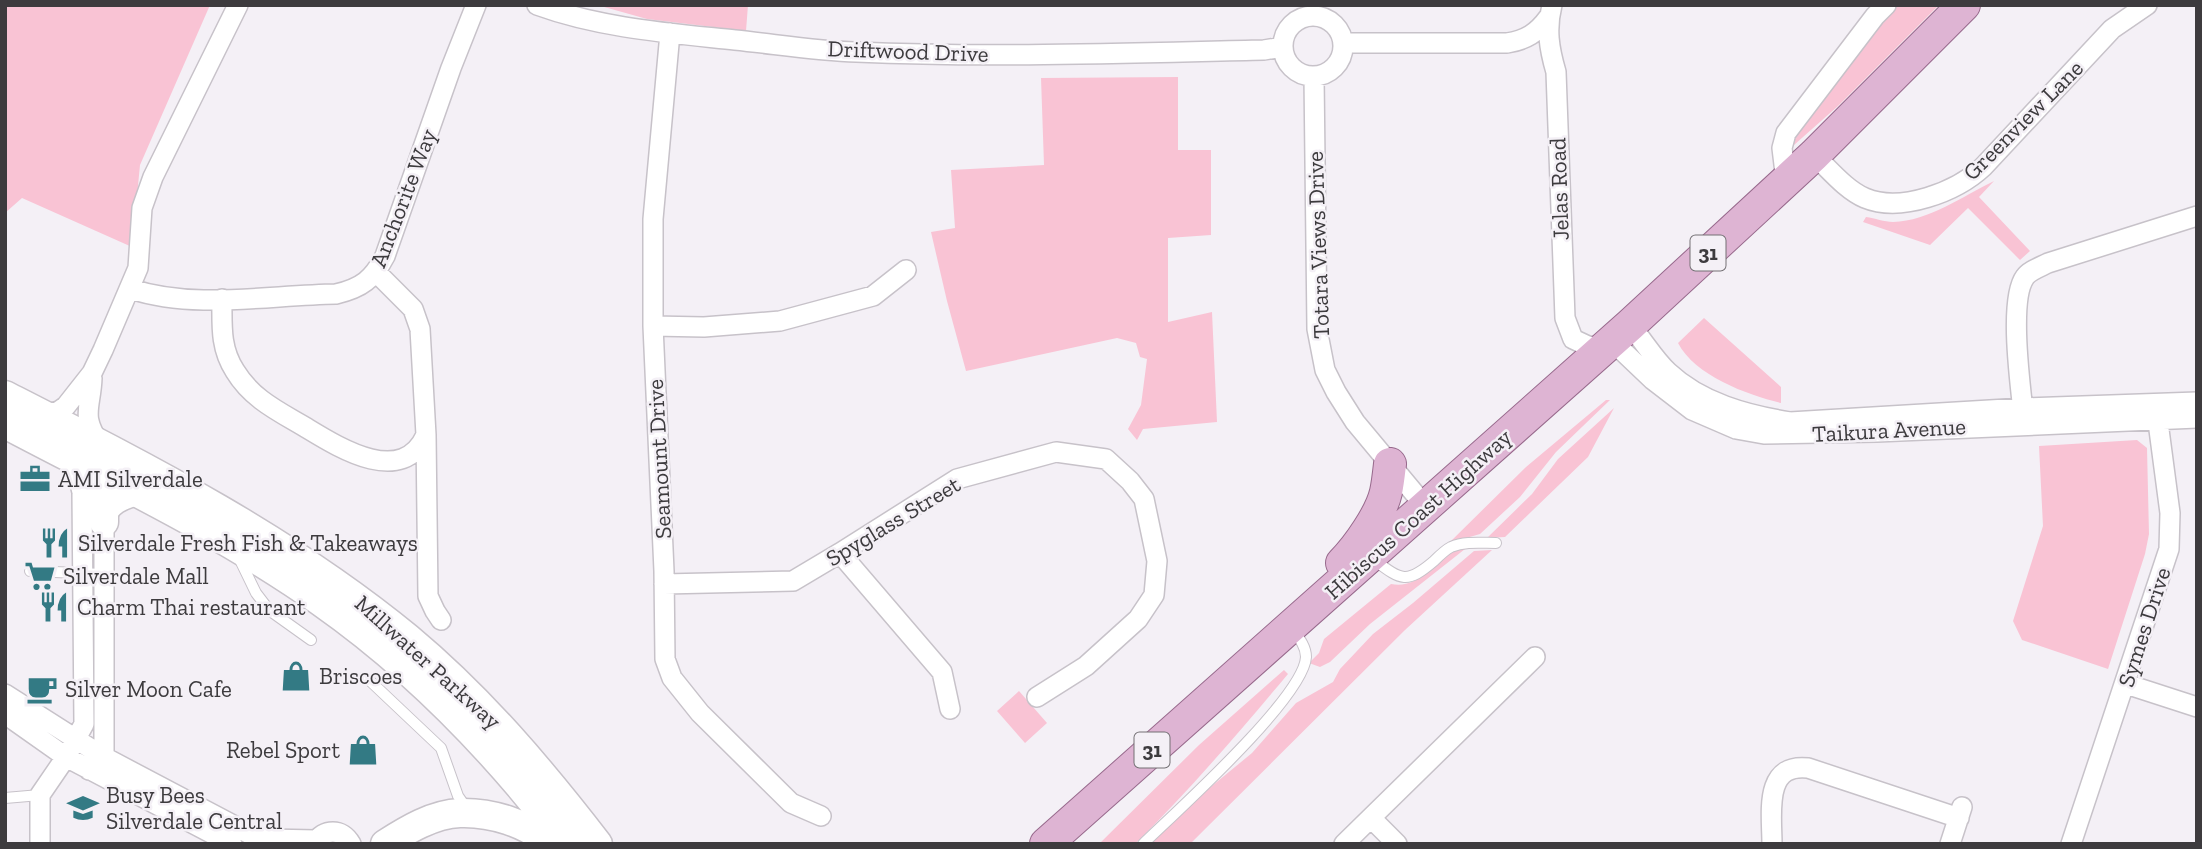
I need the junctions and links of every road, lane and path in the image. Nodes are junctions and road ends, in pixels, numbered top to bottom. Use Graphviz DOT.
graph roads {
  1 [pos="238,5"];
  2 [pos="476,5"];
  3 [pos="537,5"];
  4 [pos="1886,5"];
  5 [pos="1964,5"];
  6 [pos="2147,5"];
  7 [pos="1311,11"];
  8 [pos="1550,12"];
  9 [pos="670,33"];
  10 [pos="1343,43"];
  11 [pos="1283,47"];
  12 [pos="1314,76"];
  13 [pos="1814,155"];
  14 [pos="1786,181"];
  15 [pos="2197,216"];
  16 [pos="906,270"];
  17 [pos="377,272"];
  18 [pos="131,289"];
  19 [pos="222,299"];
  20 [pos="653,326"];
  21 [pos="1616,338"];
  22 [pos="92,373"];
  23 [pos="5,395"];
  24 [pos="2197,402"];
  25 [pos="5,410"];
  26 [pos="2156,411"];
  27 [pos="44,415"];
  28 [pos="2024,416"];
  29 [pos="2197,418"];
  30 [pos="5,424"];
  31 [pos="426,435"];
  32 [pos="1390,464"];
  33 [pos="93,469"];
  34 [pos="140,495"];
  35 [pos="1425,506"];
  36 [pos="104,522"];
  37 [pos="1496,543"];
  38 [pos="228,544"];
  39 [pos="840,554"];
  40 [pos="1370,556"];
  41 [pos="30,571"];
  42 [pos="103,574"];
  43 [pos="81,575"];
  44 [pos="664,584"];
  45 [pos="1303,617"];
  46 [pos="442,620"];
  47 [pos="311,640"];
  48 [pos="1535,657"];
  49 [pos="368,679"];
  50 [pos="2126,684"];
  51 [pos="5,694"];
  52 [pos="1037,697"];
  53 [pos="2197,707"];
  54 [pos="950,709"];
  55 [pos="5,714"];
  56 [pos="71,748"];
  57 [pos="97,764"];
  58 [pos="40,795"];
  59 [pos="5,798"];
  60 [pos="476,815"];
  61 [pos="821,816"];
  62 [pos="1371,818"];
  63 [pos="315,842"];
  64 [pos="40,844"];
  65 [pos="232,844"];
  66 [pos="351,844"];
  67 [pos="385,844"];
  68 [pos="550,844"];
  69 [pos="566,844"];
  70 [pos="598,844"];
  71 [pos="1046,844"];
  72 [pos="1143,844"];
  73 [pos="1344,844"];
  74 [pos="1397,844"];
  75 [pos="1772,844"];
  76 [pos="1950,844"];
  77 [pos="2071,844"];
  1 -- 18 [label="street"];
  2 -- 17 [label="street, Anchorite Way"];
  3 -- 9 [label="street, Driftwood Drive"];
  4 -- 14 [label="street"];
  5 -- 13 [label="main road, Hibiscus Coast Highway / 31"];
  6 -- 13 [label="street, Greenview Lane"];
  7 -- 10 [label="street"];
  7 -- 11 [label="street"];
  8 -- 10 [label="street"];
  8 -- 21 [label="street, Jelas Road"];
  9 -- 11 [label="street, Driftwood Drive"];
  9 -- 20 [label="street, Seamount Drive"];
  10 -- 12 [label="street"];
  11 -- 12 [label="street"];
  12 -- 32 [label="street, Totara Views Drive"];
  13 -- 14 [label="main road, Hibiscus Coast Highway / 31"];
  14 -- 21 [label="main road, Hibiscus Coast Highway / 31"];
  15 -- 28 [label="street"];
  16 -- 20 [label="street"];
  17 -- 19 [label="street, Anchorite Way"];
  17 -- 31 [label="street"];
  18 -- 19 [label="street, Anchorite Way"];
  18 -- 22 [label="street"];
  19 -- 31 [label="street"];
  20 -- 44 [label="street, Seamount Drive"];
  21 -- 28 [label="street, Taikura Avenue"];
  21 -- 35 [label="main road, Hibiscus Coast Highway / 31"];
  22 -- 27 [label="street"];
  22 -- 33 [label="street"];
  23 -- 27 [label="main road, Millwater Parkway"];
  24 -- 26 [label="street, Taikura Avenue"];
  25 -- 33 [label="main road"];
  26 -- 28 [label="street, Taikura Avenue"];
  26 -- 29 [label="street, Taikura Avenue"];
  26 -- 50 [label="street, Symes Drive"];
  27 -- 33 [label="main road, Millwater Parkway"];
  30 -- 33 [label="main road, Millwater Parkway"];
  31 -- 46 [label="street"];
  32 -- 35 [label="street, Totara Views Drive"];
  32 -- 45 [label="main road"];
  33 -- 34 [label="main road, Millwater Parkway"];
  33 -- 36 [label="main road"];
  33 -- 43 [label="street"];
  33 -- 70 [label="main road, Millwater Parkway"];
  34 -- 36 [label="street"];
  34 -- 38 [label="main road, Millwater Parkway"];
  35 -- 40 [label="main road, Hibiscus Coast Highway / 31"];
  36 -- 42 [label="street"];
  37 -- 40 [label="lane"];
  38 -- 47 [label="lane"];
  38 -- 69 [label="main road, Millwater Parkway"];
  39 -- 44 [label="street, Spyglass Street"];
  39 -- 52 [label="street, Spyglass Street"];
  39 -- 54 [label="street"];
  40 -- 45 [label="main road, Hibiscus Coast Highway / 31"];
  41 -- 43 [label="lane"];
  42 -- 43 [label="lane"];
  42 -- 57 [label="street"];
  43 -- 56 [label="street"];
  44 -- 61 [label="street, Seamount Drive"];
  45 -- 71 [label="main road, Hibiscus Coast Highway / 31"];
  45 -- 72 [label="lane"];
  48 -- 62 [label="street"];
  49 -- 60 [label="lane"];
  50 -- 53 [label="street"];
  50 -- 77 [label="street, Symes Drive"];
  51 -- 56 [label="street"];
  55 -- 56 [label="street"];
  56 -- 57 [label="street"];
  56 -- 58 [label="street"];
  57 -- 63 [label="street"];
  57 -- 65 [label="street"];
  58 -- 59 [label="lane"];
  58 -- 64 [label="street"];
  60 -- 67 [label="main road"];
  60 -- 68 [label="main road"];
  62 -- 73 [label="street"];
  62 -- 74 [label="street"];
  63 -- 66 [label="street"];
  75 -- 76 [label="street"];
}
